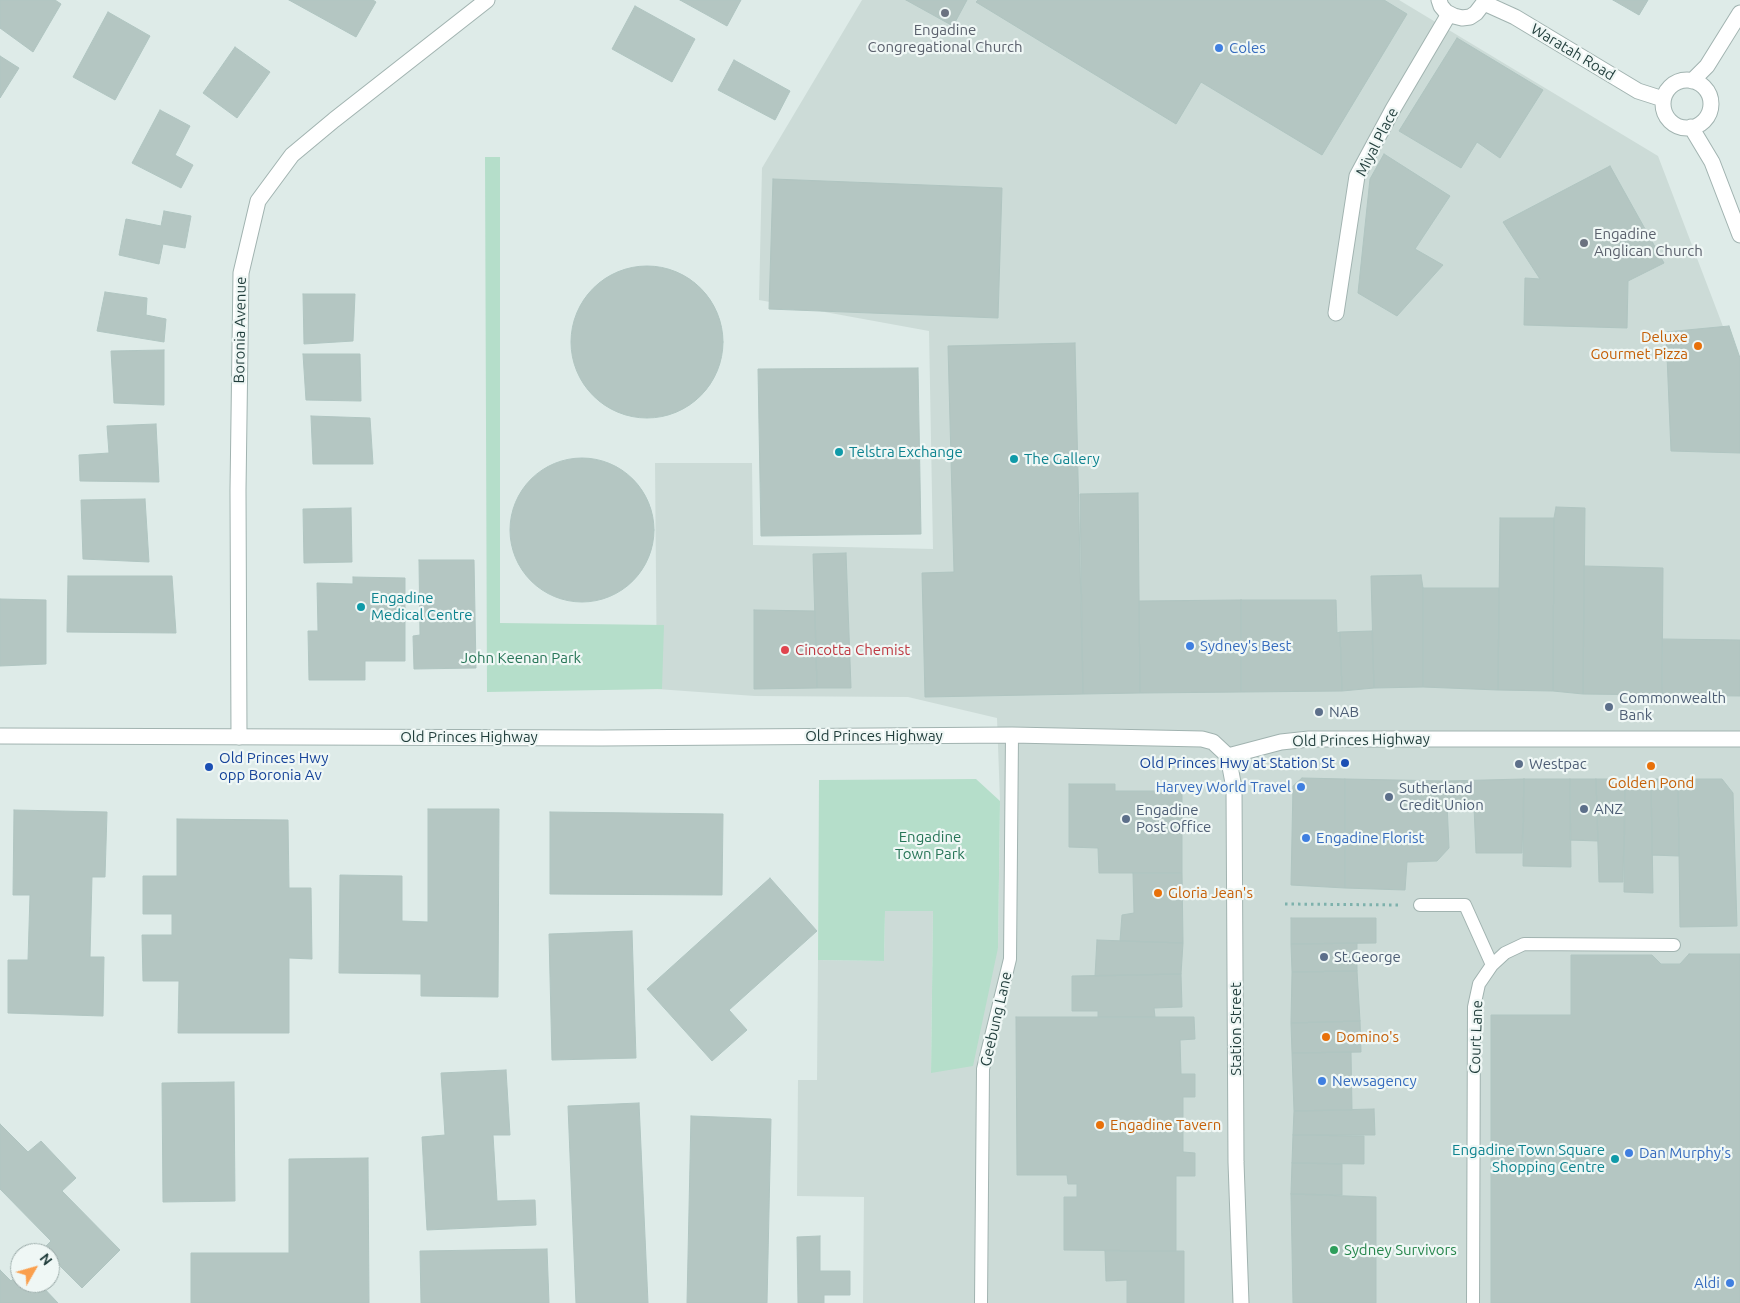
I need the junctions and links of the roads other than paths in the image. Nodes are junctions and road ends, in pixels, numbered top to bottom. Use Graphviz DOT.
graph roads {
  1 [pos="487,0"];
  2 [pos="1439,0"];
  3 [pos="1485,1"];
  4 [pos="1740,13"];
  5 [pos="1449,14"];
  6 [pos="1692,81"];
  7 [pos="1663,99"];
  8 [pos="1691,127"];
  9 [pos="1740,235"];
  10 [pos="1336,312"];
  11 [pos="1012,735"];
  12 [pos="0,736"];
  13 [pos="239,737"];
  14 [pos="1740,738"];
  15 [pos="1228,756"];
  16 [pos="1420,905"];
  17 [pos="1674,945"];
  18 [pos="1492,965"];
  19 [pos="981,1303"];
  20 [pos="1241,1303"];
  21 [pos="1473,1303"];
  1 -- 13 [label="street, Boronia Avenue"];
  2 -- 5 [label="street"];
  3 -- 5 [label="street"];
  3 -- 7 [label="street, Waratah Road"];
  4 -- 6 [label="street"];
  5 -- 10 [label="street, Miyal Place"];
  6 -- 7 [label="street"];
  6 -- 8 [label="street"];
  7 -- 8 [label="street"];
  8 -- 9 [label="street"];
  11 -- 13 [label="street, Old Princes Highway"];
  11 -- 15 [label="street, Old Princes Highway"];
  11 -- 19 [label="lane, Geebung Lane"];
  12 -- 13 [label="street, Old Princes Highway"];
  14 -- 15 [label="street, Old Princes Highway"];
  15 -- 20 [label="street, Station Street"];
  16 -- 18 [label="lane"];
  17 -- 18 [label="lane, Court Lane"];
  18 -- 21 [label="lane, Court Lane"];
}
